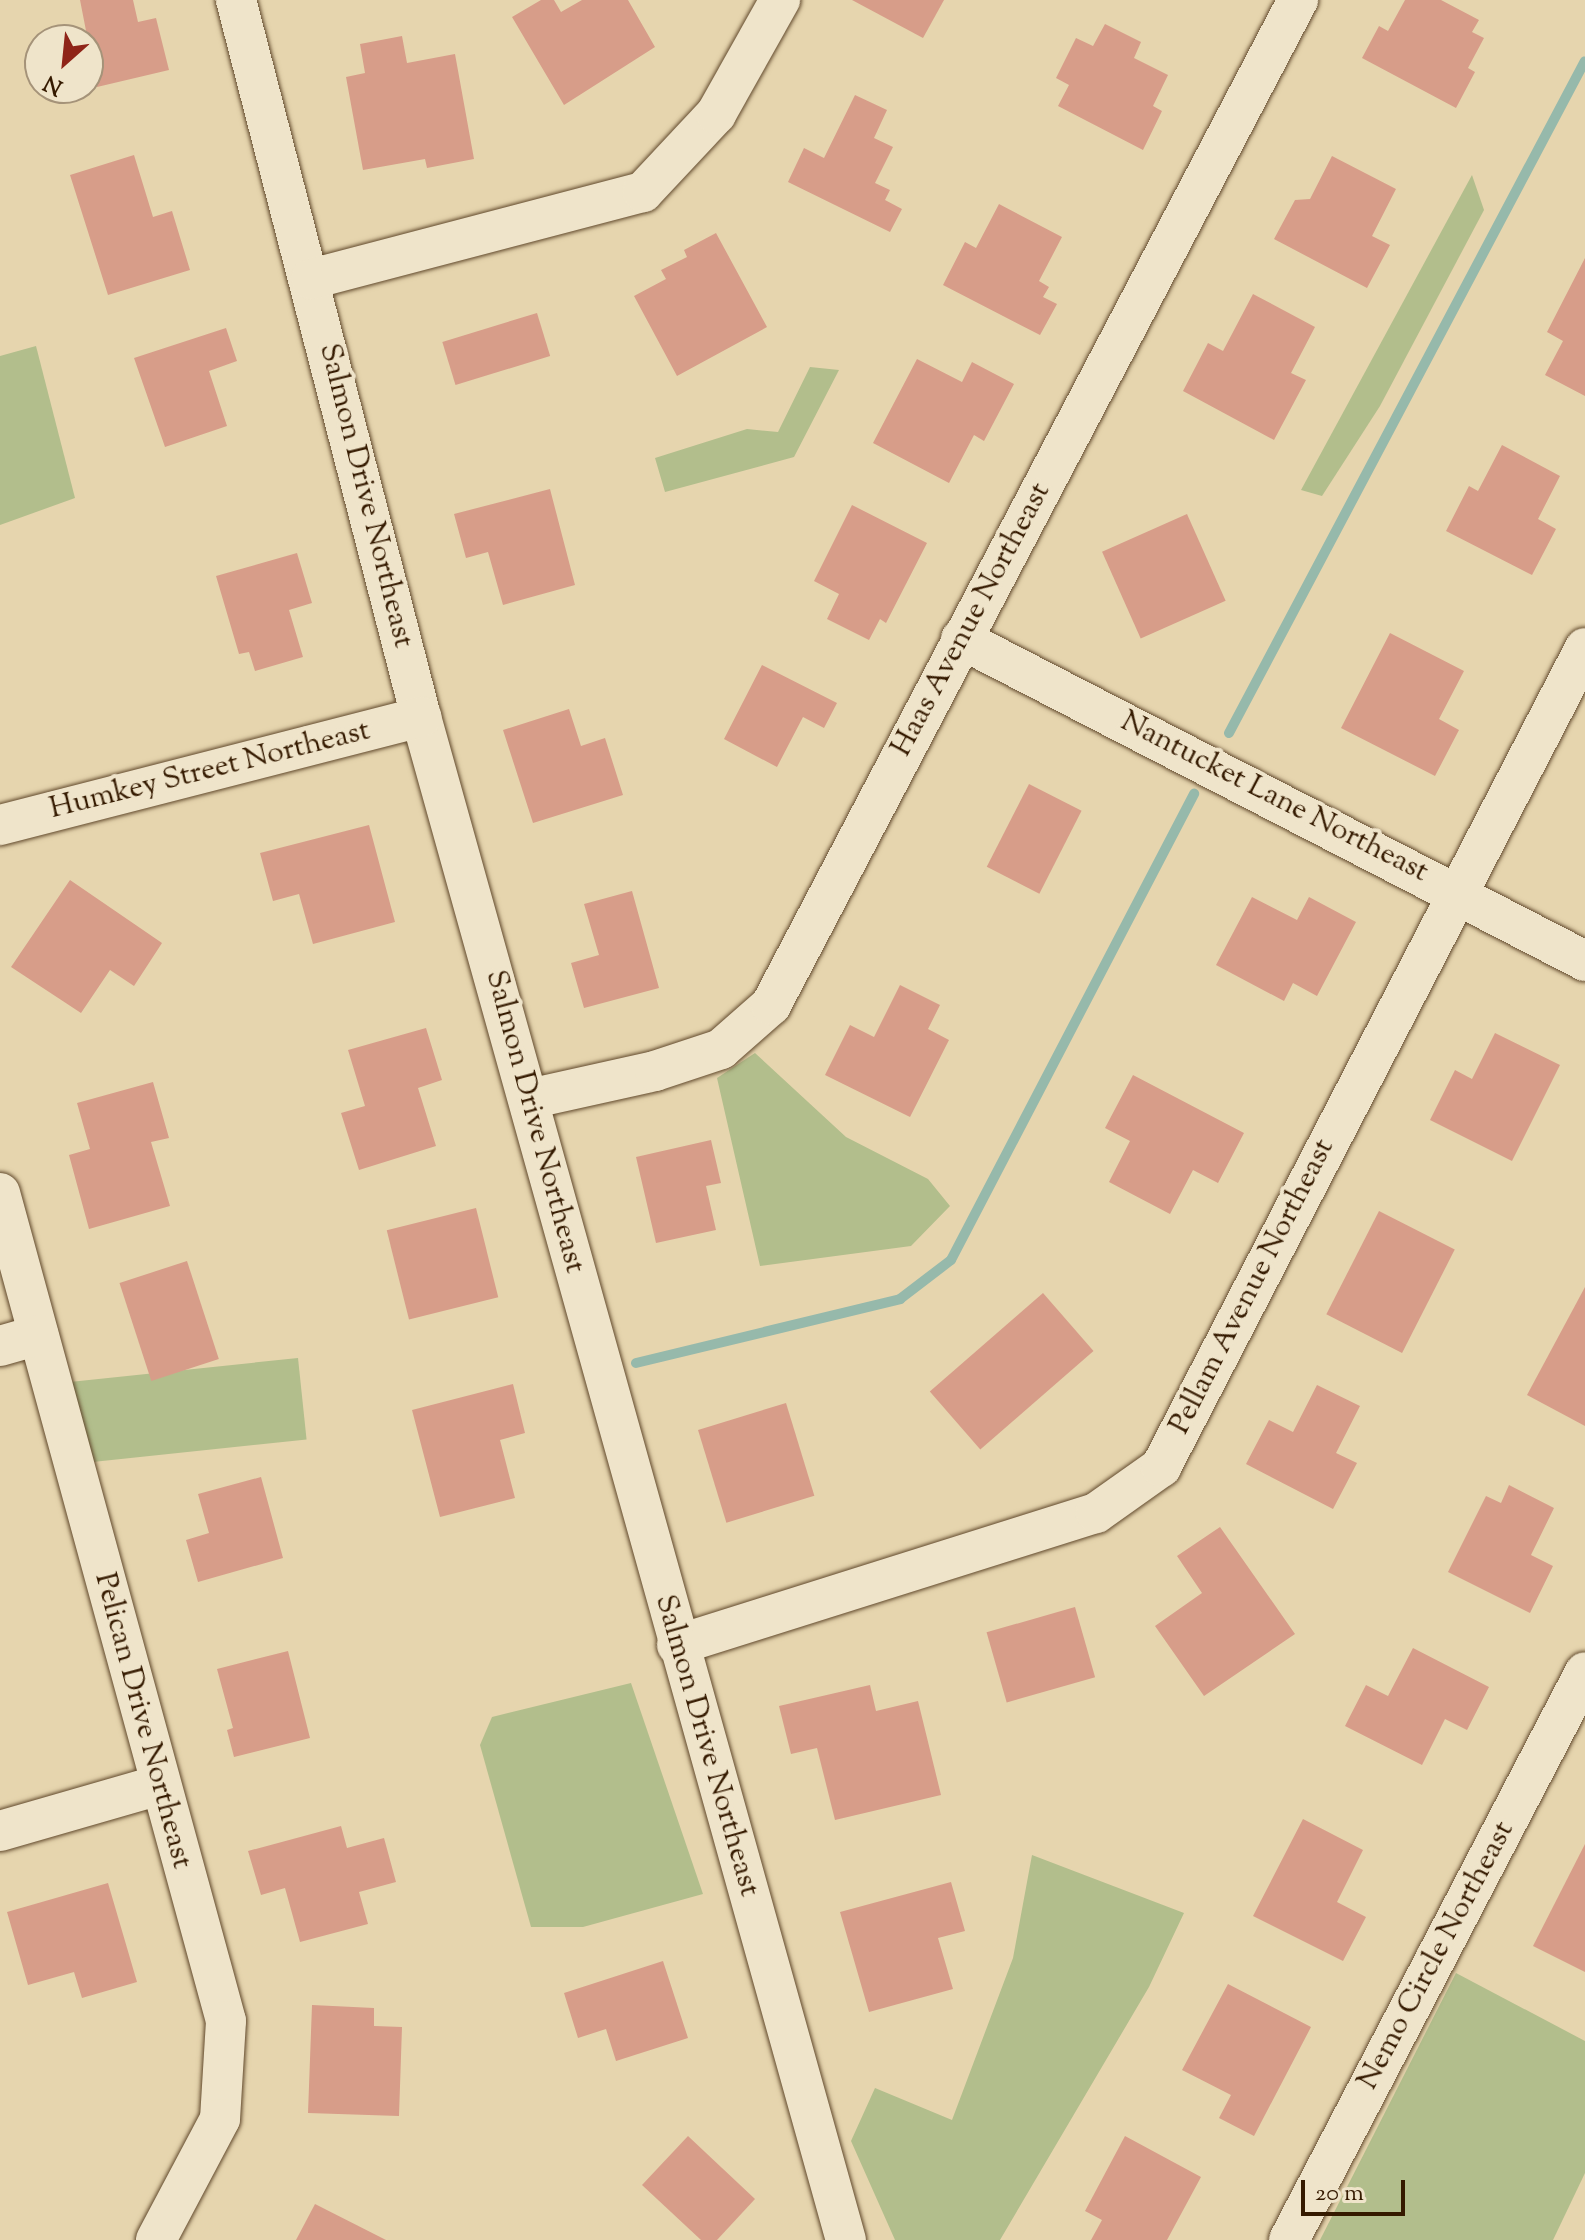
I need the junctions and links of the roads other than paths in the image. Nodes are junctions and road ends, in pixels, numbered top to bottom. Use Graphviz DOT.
graph roads {
  1 [pos="236,0"];
  2 [pos="780,0"];
  3 [pos="1298,0"];
  4 [pos="311,279"];
  5 [pos="961,639"];
  6 [pos="1585,648"];
  7 [pos="421,717"];
  8 [pos="0,825"];
  9 [pos="1456,891"];
  10 [pos="1585,961"];
  11 [pos="529,1099"];
  12 [pos="0,1193"];
  13 [pos="38,1335"];
  14 [pos="0,1346"];
  15 [pos="677,1645"];
  16 [pos="1585,1672"];
  17 [pos="159,1785"];
  18 [pos="0,1831"];
  19 [pos="156,2240"];
  20 [pos="846,2240"];
  21 [pos="1289,2240"];
  1 -- 4 [label="street, Salmon Drive Northeast"];
  2 -- 4 [label="street"];
  3 -- 5 [label="street, Haas Avenue Northeast"];
  4 -- 7 [label="street, Salmon Drive Northeast"];
  5 -- 9 [label="street, Nantucket Lane Northeast"];
  5 -- 11 [label="street, Haas Avenue Northeast"];
  6 -- 9 [label="street, Pellam Avenue Northeast"];
  7 -- 8 [label="street, Humkey Street Northeast"];
  7 -- 11 [label="street, Salmon Drive Northeast"];
  9 -- 10 [label="street, Nantucket Lane Northeast"];
  9 -- 15 [label="street, Pellam Avenue Northeast"];
  11 -- 15 [label="street, Salmon Drive Northeast"];
  12 -- 13 [label="street, Pelican Drive Northeast"];
  13 -- 14 [label="street"];
  13 -- 17 [label="street, Pelican Drive Northeast"];
  15 -- 20 [label="street, Salmon Drive Northeast"];
  16 -- 21 [label="street, Nemo Circle Northeast"];
  17 -- 18 [label="street"];
  17 -- 19 [label="street, Pelican Drive Northeast"];
}
